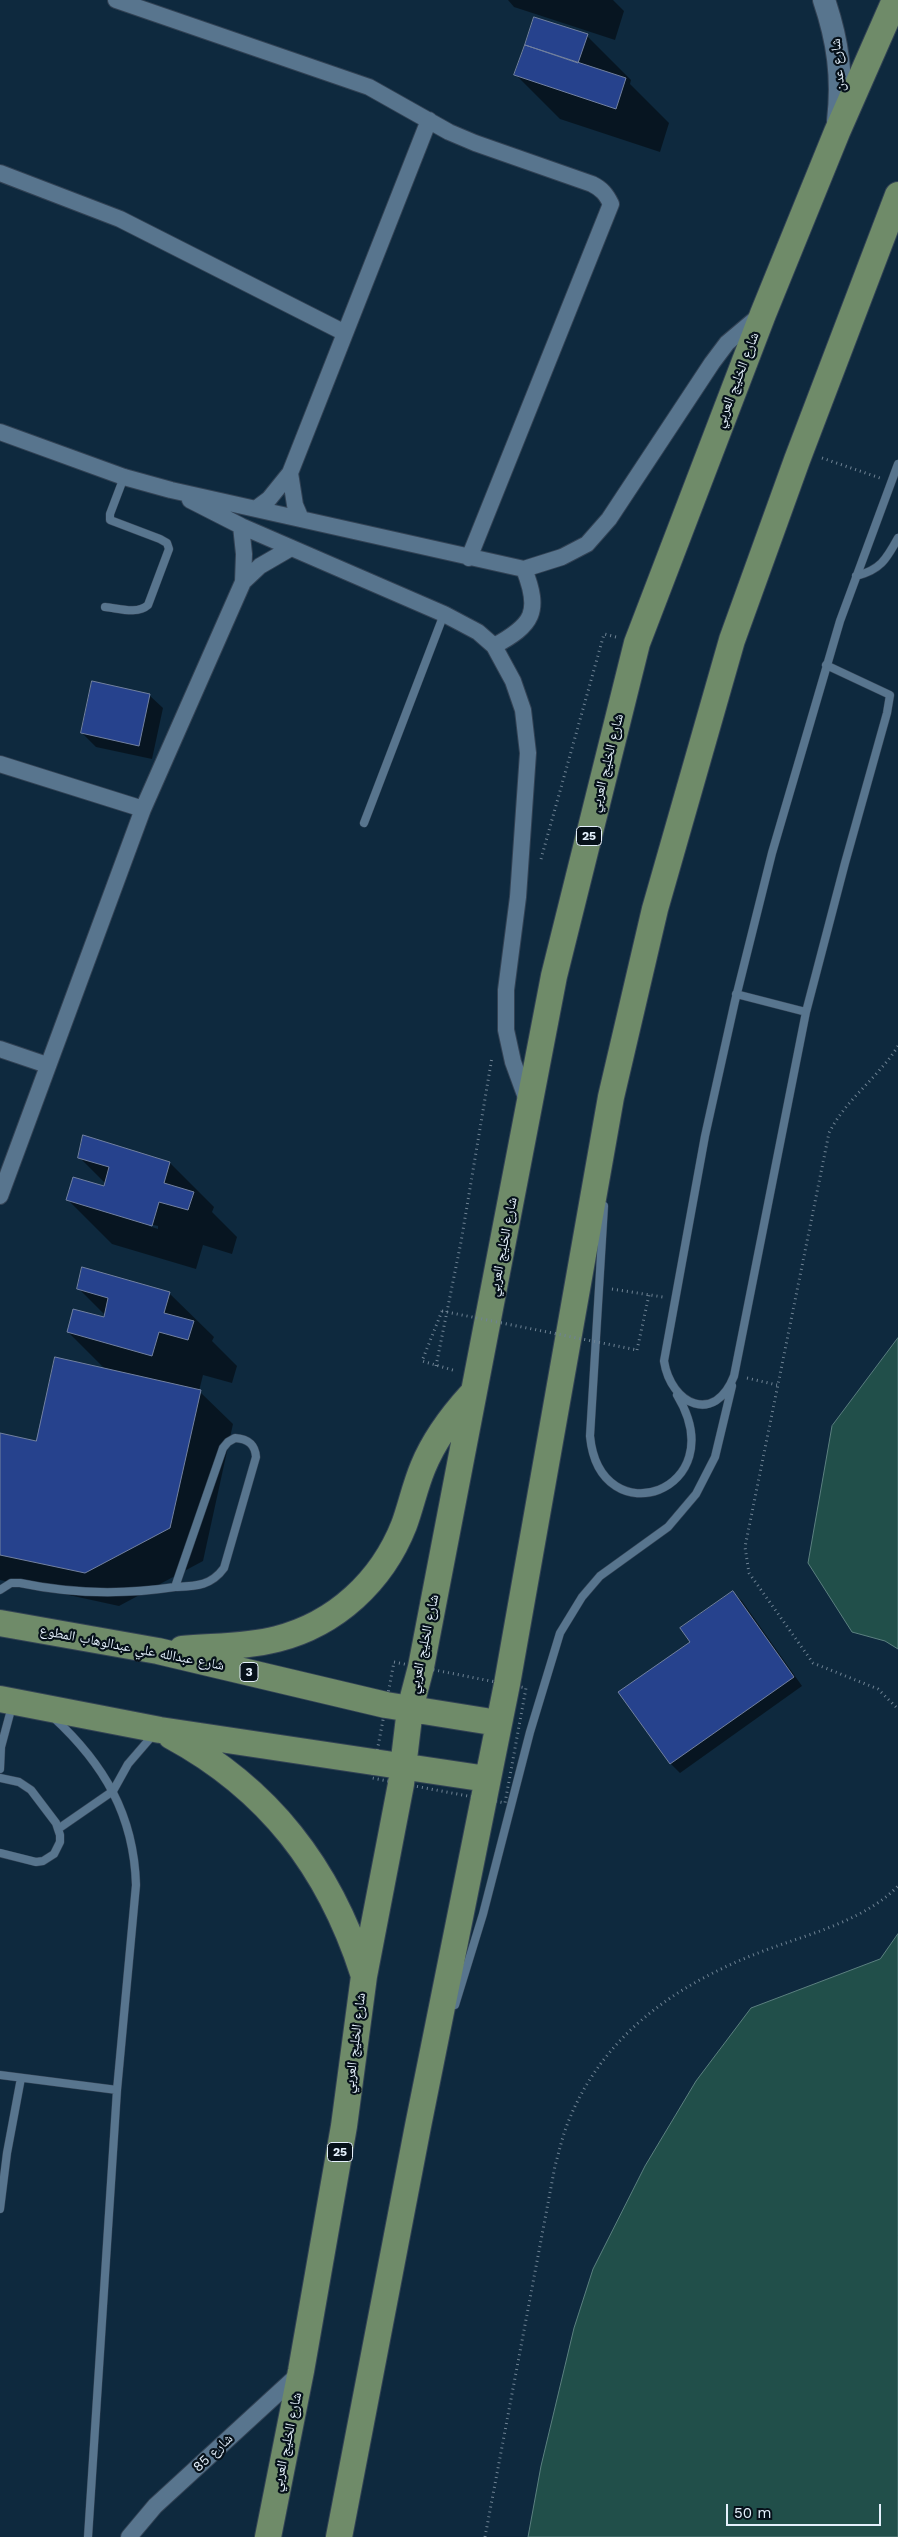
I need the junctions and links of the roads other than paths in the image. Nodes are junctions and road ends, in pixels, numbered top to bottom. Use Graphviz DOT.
graph roads {
  1 [pos="116,0"];
  2 [pos="824,0"];
  3 [pos="895,0"];
  4 [pos="429,120"];
  5 [pos="836,132"];
  6 [pos="0,173"];
  7 [pos="898,195"];
  8 [pos="762,314"];
  9 [pos="345,333"];
  10 [pos="0,432"];
  11 [pos="898,464"];
  12 [pos="290,472"];
  13 [pos="124,477"];
  14 [pos="171,490"];
  15 [pos="257,508"];
  16 [pos="301,519"];
  17 [pos="241,526"];
  18 [pos="898,538"];
  19 [pos="292,548"];
  20 [pos="468,558"];
  21 [pos="524,569"];
  22 [pos="856,576"];
  23 [pos="243,582"];
  24 [pos="105,607"];
  25 [pos="444,614"];
  26 [pos="494,646"];
  27 [pos="826,665"];
  28 [pos="0,764"];
  29 [pos="143,809"];
  30 [pos="364,822"];
  31 [pos="736,994"];
  32 [pos="806,1012"];
  33 [pos="0,1050"];
  34 [pos="47,1065"];
  35 [pos="611,1097"];
  36 [pos="528,1105"];
  37 [pos="606,1182"];
  38 [pos="0,1196"];
  39 [pos="604,1201"];
  40 [pos="734,1376"];
  41 [pos="474,1385"];
  42 [pos="674,1389"];
  43 [pos="175,1587"];
  44 [pos="0,1590"];
  45 [pos="0,1623"];
  46 [pos="158,1651"];
  47 [pos="6,1700"];
  48 [pos="41,1706"];
  49 [pos="410,1709"];
  50 [pos="498,1724"];
  51 [pos="160,1730"];
  52 [pos="403,1765"];
  53 [pos="0,1769"];
  54 [pos="0,1778"];
  55 [pos="487,1779"];
  56 [pos="113,1791"];
  57 [pos="58,1829"];
  58 [pos="0,1853"];
  59 [pos="364,1976"];
  60 [pos="452,2016"];
  61 [pos="446,2034"];
  62 [pos="0,2075"];
  63 [pos="21,2078"];
  64 [pos="117,2090"];
  65 [pos="418,2126"];
  66 [pos="0,2209"];
  67 [pos="301,2371"];
  68 [pos="88,2537"];
  69 [pos="129,2537"];
  70 [pos="268,2537"];
  71 [pos="339,2537"];
  1 -- 4 [label="street"];
  2 -- 5 [label="main road, شارع عدن"];
  3 -- 5 [label="main road, شارع الخليج العربي / 25"];
  4 -- 9 [label="street"];
  4 -- 20 [label="street"];
  5 -- 8 [label="main road, شارع الخليج العربي / 25"];
  6 -- 9 [label="street"];
  7 -- 35 [label="main road"];
  8 -- 21 [label="street"];
  8 -- 36 [label="main road, شارع الخليج العربي / 25"];
  9 -- 12 [label="street"];
  10 -- 13 [label="street"];
  11 -- 22 [label="lane"];
  12 -- 15 [label="street"];
  12 -- 16 [label="street"];
  13 -- 14 [label="street"];
  13 -- 24 [label="lane"];
  14 -- 15 [label="street"];
  14 -- 17 [label="street"];
  15 -- 16 [label="street"];
  16 -- 20 [label="street"];
  17 -- 19 [label="street"];
  17 -- 23 [label="street"];
  18 -- 22 [label="lane"];
  19 -- 23 [label="street"];
  19 -- 25 [label="street"];
  20 -- 21 [label="street"];
  21 -- 26 [label="street"];
  22 -- 27 [label="lane"];
  23 -- 29 [label="street"];
  25 -- 26 [label="street"];
  25 -- 30 [label="lane"];
  26 -- 36 [label="street"];
  27 -- 31 [label="lane"];
  27 -- 32 [label="lane"];
  28 -- 29 [label="street"];
  29 -- 34 [label="street"];
  31 -- 32 [label="lane"];
  31 -- 42 [label="lane"];
  32 -- 40 [label="lane"];
  33 -- 34 [label="street"];
  34 -- 38 [label="street"];
  35 -- 37 [label="lane"];
  35 -- 50 [label="main road"];
  36 -- 41 [label="main road, شارع الخليج العربي / 25"];
  39 -- 42 [label="lane"];
  40 -- 42 [label="lane"];
  40 -- 60 [label="lane"];
  41 -- 46 [label="main road"];
  41 -- 49 [label="main road, شارع الخليج العربي / 25"];
  43 -- 43 [label="lane"];
  43 -- 44 [label="lane"];
  45 -- 46 [label="main road, شارع عبدالله علي عبدالوهاب المطوع / 3"];
  46 -- 49 [label="main road, شارع عبدالله علي عبدالوهاب المطوع / 3"];
  47 -- 48 [label="main road"];
  47 -- 53 [label="lane"];
  48 -- 51 [label="main road"];
  48 -- 56 [label="lane"];
  49 -- 50 [label="main road, شارع عبدالله علي عبدالوهاب المطوع / 3"];
  49 -- 52 [label="main road, شارع الخليج العربي / 25"];
  50 -- 55 [label="main road"];
  51 -- 52 [label="main road"];
  51 -- 56 [label="lane"];
  51 -- 59 [label="main road"];
  52 -- 55 [label="main road"];
  52 -- 59 [label="main road, شارع الخليج العربي / 25"];
  54 -- 57 [label="lane"];
  55 -- 65 [label="main road"];
  56 -- 57 [label="lane"];
  56 -- 64 [label="lane"];
  57 -- 58 [label="lane"];
  59 -- 67 [label="main road, شارع الخليج العربي / 25"];
  61 -- 65 [label="lane"];
  62 -- 63 [label="lane"];
  63 -- 64 [label="lane"];
  63 -- 66 [label="lane"];
  64 -- 68 [label="lane"];
  65 -- 71 [label="main road"];
  67 -- 69 [label="street, شارع 85"];
  67 -- 70 [label="main road, شارع الخليج العربي / 25"];
}
